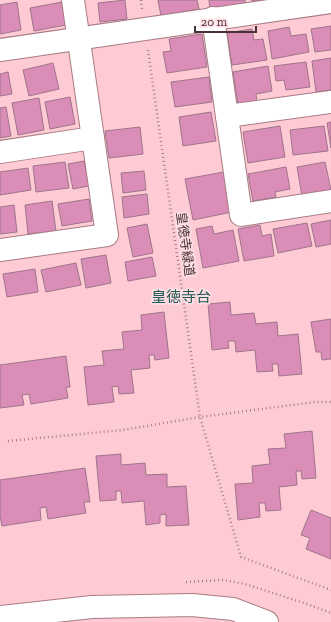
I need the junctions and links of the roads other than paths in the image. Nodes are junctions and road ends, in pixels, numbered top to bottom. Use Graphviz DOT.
graph roads {
  1 [pos="73,0"];
  2 [pos="331,2"];
  3 [pos="213,18"];
  4 [pos="78,38"];
  5 [pos="0,50"];
  6 [pos="331,102"];
  7 [pos="227,116"];
  8 [pos="93,138"];
  9 [pos="0,152"];
  10 [pos="331,201"];
  11 [pos="0,250"];
  12 [pos="0,617"];
  13 [pos="267,622"];
  1 -- 4 [label="street"];
  2 -- 3 [label="street"];
  3 -- 4 [label="street"];
  3 -- 7 [label="street"];
  4 -- 5 [label="street"];
  4 -- 8 [label="street"];
  6 -- 7 [label="street"];
  7 -- 10 [label="street"];
  8 -- 9 [label="street"];
  8 -- 11 [label="street"];
  12 -- 13 [label="street"];
}
